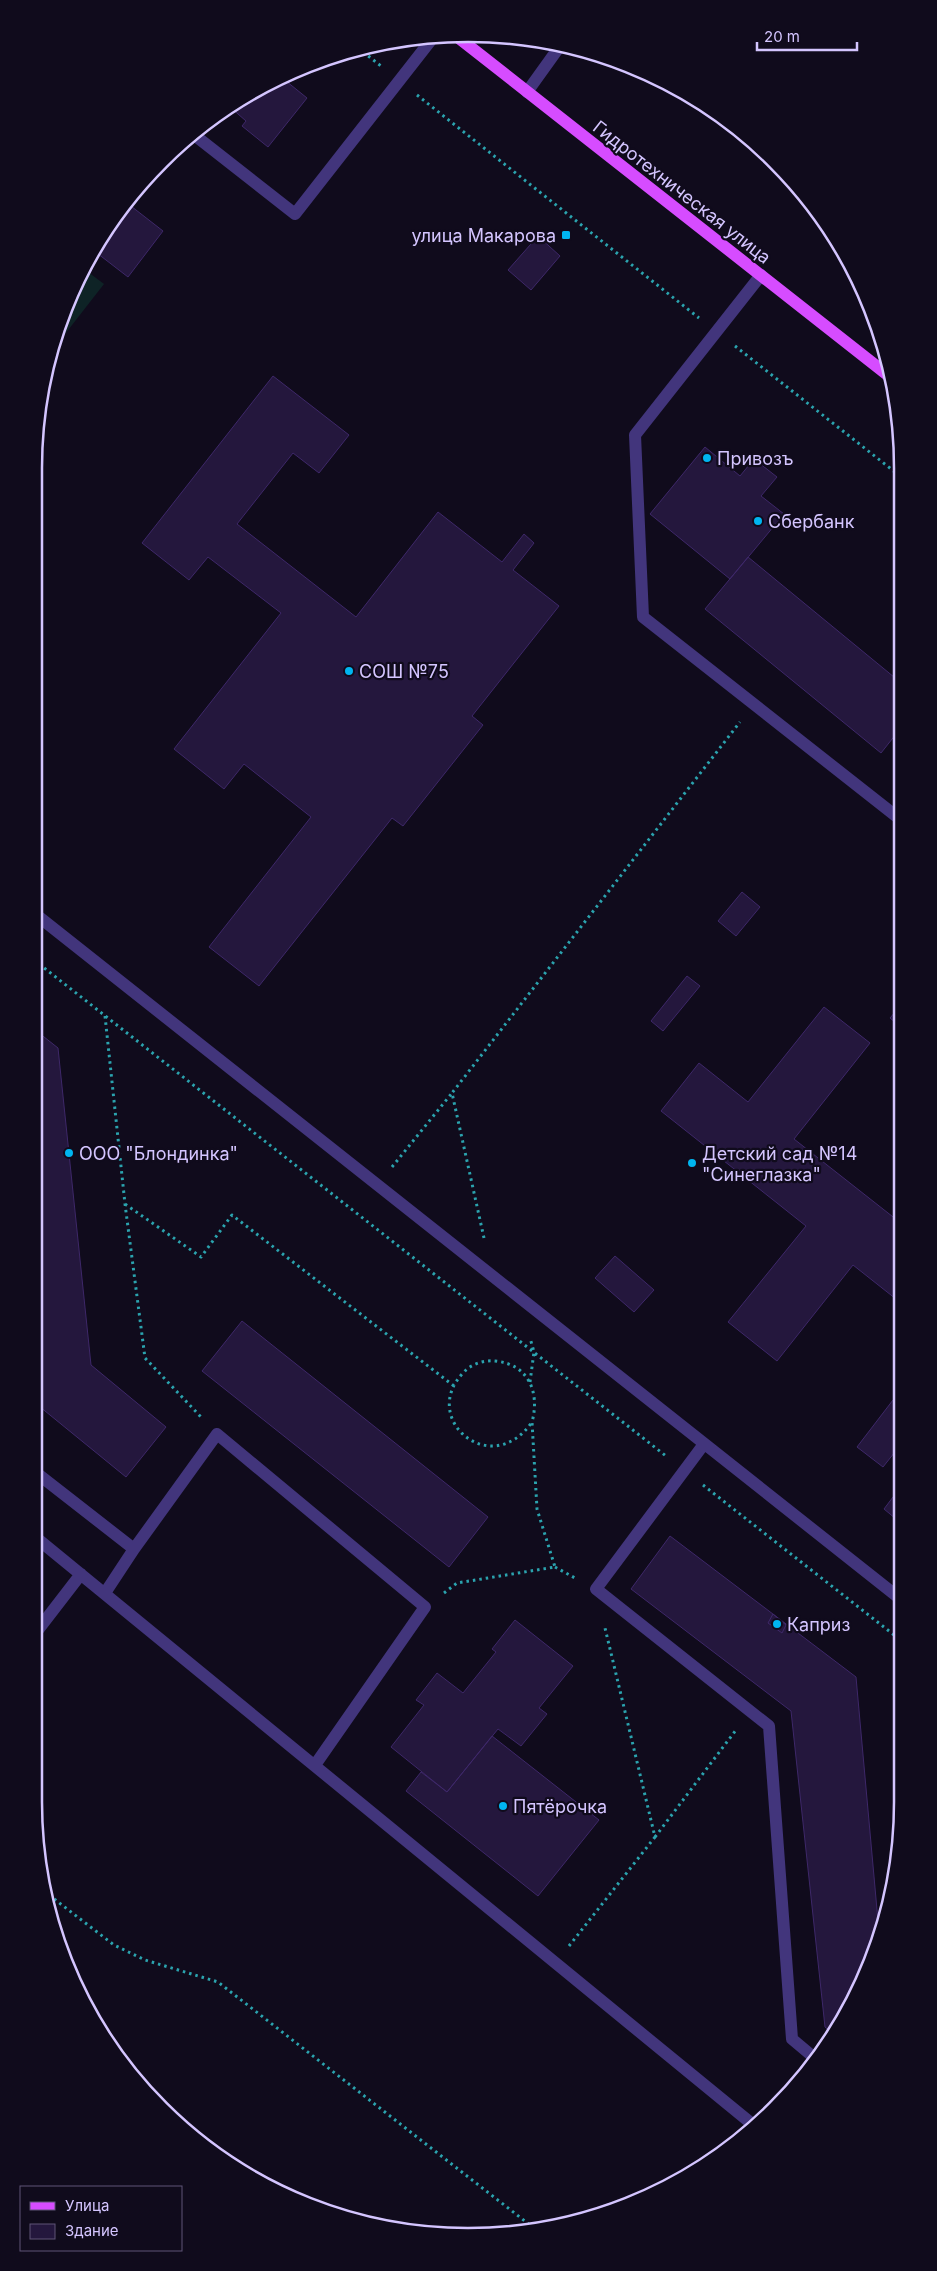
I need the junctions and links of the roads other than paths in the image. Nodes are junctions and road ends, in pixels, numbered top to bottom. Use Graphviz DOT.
graph roads {
  1 [pos="464,42"];
  2 [pos="429,44"];
  3 [pos="556,52"];
  4 [pos="527,92"];
  5 [pos="199,139"];
  6 [pos="761,275"];
  7 [pos="883,371"];
  8 [pos="894,815"];
  9 [pos="42,919"];
  10 [pos="704,1444"];
  11 [pos="42,1477"];
  12 [pos="42,1542"];
  13 [pos="134,1549"];
  14 [pos="81,1574"];
  15 [pos="104,1593"];
  16 [pos="894,1593"];
  17 [pos="42,1625"];
  18 [pos="315,1764"];
  19 [pos="811,2055"];
  20 [pos="750,2122"];
  1 -- 4 [label="main road, Гидротехническая улица"];
  2 -- 5 [label="street"];
  3 -- 4 [label="street"];
  4 -- 6 [label="main road, Гидротехническая улица"];
  6 -- 7 [label="main road, Гидротехническая улица"];
  6 -- 8 [label="street"];
  9 -- 10 [label="street"];
  10 -- 16 [label="street"];
  10 -- 19 [label="street"];
  11 -- 13 [label="street"];
  12 -- 14 [label="street"];
  13 -- 15 [label="street"];
  13 -- 18 [label="street"];
  14 -- 15 [label="street"];
  14 -- 17 [label="street"];
  15 -- 18 [label="street"];
  18 -- 20 [label="street"];
}
